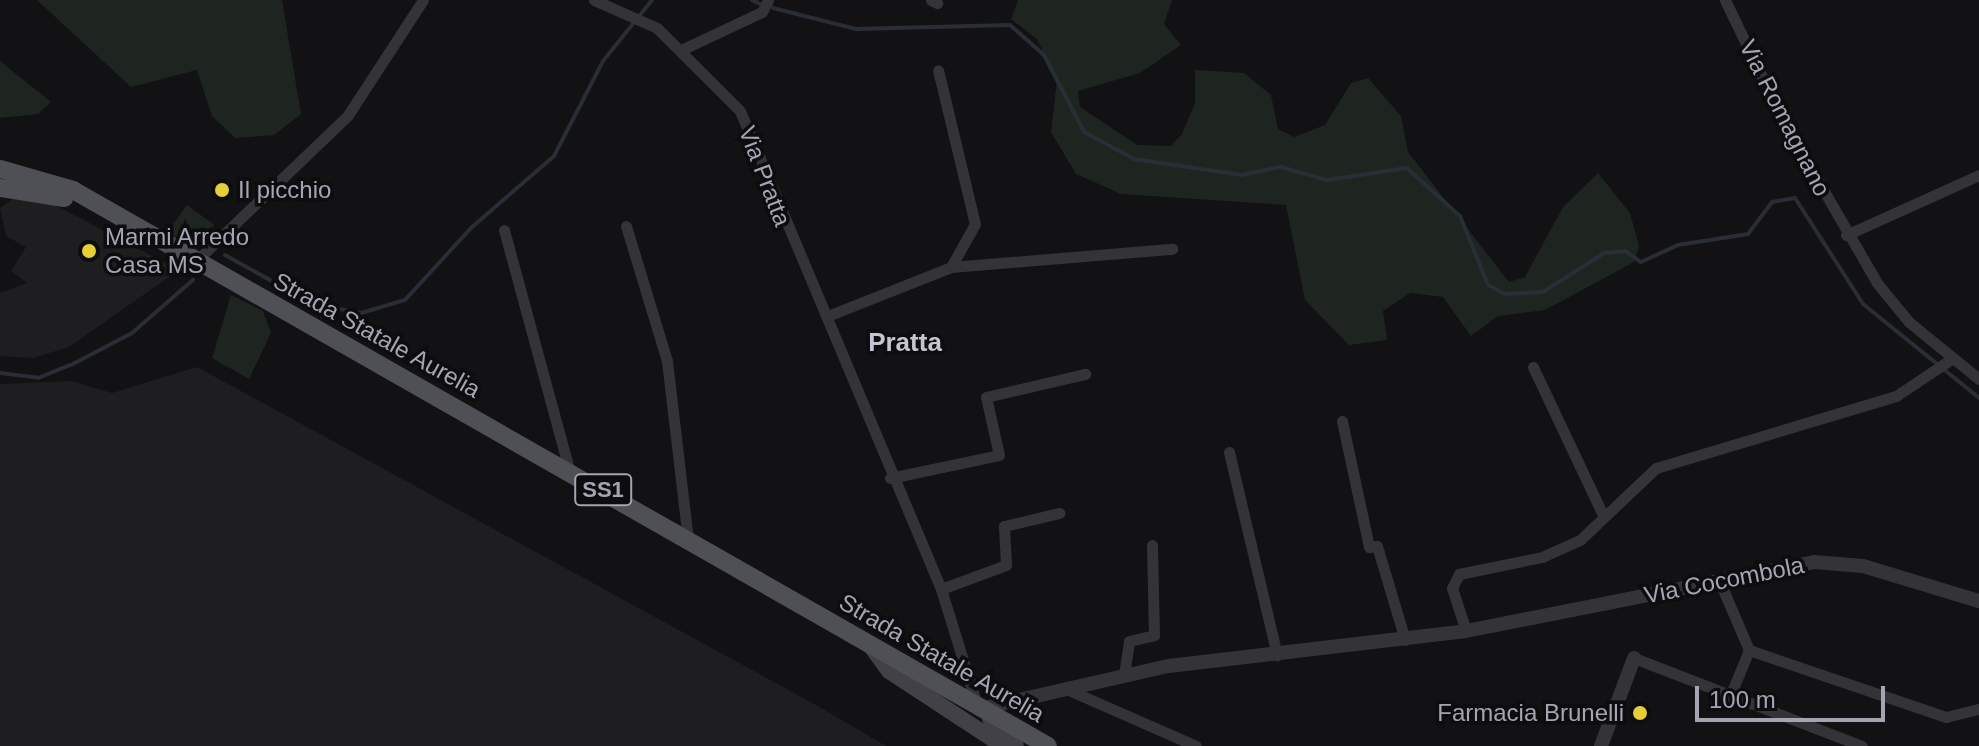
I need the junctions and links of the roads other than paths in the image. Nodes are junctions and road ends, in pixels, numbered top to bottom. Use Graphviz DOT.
graph roads {
  1 [pos="423,0"];
  2 [pos="594,0"];
  3 [pos="768,0"];
  4 [pos="1725,0"];
  5 [pos="683,49"];
  6 [pos="938,70"];
  7 [pos="0,169"];
  8 [pos="1979,175"];
  9 [pos="0,188"];
  10 [pos="119,218"];
  11 [pos="626,226"];
  12 [pos="504,230"];
  13 [pos="1846,235"];
  14 [pos="1172,249"];
  15 [pos="196,261"];
  16 [pos="951,267"];
  17 [pos="830,315"];
  18 [pos="1947,362"];
  19 [pos="1533,367"];
  20 [pos="1085,374"];
  21 [pos="1979,379"];
  22 [pos="1342,421"];
  23 [pos="1229,452"];
  24 [pos="569,470"];
  25 [pos="890,478"];
  26 [pos="1059,513"];
  27 [pos="1603,515"];
  28 [pos="688,539"];
  29 [pos="1152,545"];
  30 [pos="1719,580"];
  31 [pos="941,589"];
  32 [pos="1979,601"];
  33 [pos="1466,631"];
  34 [pos="1405,640"];
  35 [pos="870,645"];
  36 [pos="1749,650"];
  37 [pos="1277,655"];
  38 [pos="1634,658"];
  39 [pos="1124,674"];
  40 [pos="1064,688"];
  41 [pos="1730,696"];
  42 [pos="979,709"];
  43 [pos="1979,709"];
  44 [pos="1003,746"];
  45 [pos="1016,746"];
  46 [pos="1048,746"];
  47 [pos="1196,746"];
  48 [pos="1601,746"];
  49 [pos="1862,746"];
  1 -- 15 [label="street"];
  2 -- 5 [label="street, Via Pratta"];
  3 -- 5 [label="street"];
  4 -- 13 [label="street, Via Romagnano"];
  5 -- 17 [label="street, Via Pratta"];
  6 -- 16 [label="street"];
  7 -- 10 [label="main road"];
  8 -- 13 [label="street"];
  9 -- 10 [label="main road"];
  10 -- 15 [label="main road, Strada Statale Aurelia / SS1"];
  11 -- 28 [label="street"];
  12 -- 24 [label="street"];
  13 -- 18 [label="street, Via Romagnano"];
  14 -- 16 [label="street"];
  15 -- 24 [label="main road, Strada Statale Aurelia / SS1"];
  16 -- 17 [label="street"];
  17 -- 25 [label="street, Via Pratta"];
  18 -- 21 [label="street, Via Romagnano"];
  18 -- 27 [label="street"];
  19 -- 27 [label="street"];
  20 -- 25 [label="street"];
  22 -- 34 [label="street"];
  23 -- 37 [label="street"];
  24 -- 28 [label="main road, Strada Statale Aurelia / SS1"];
  25 -- 31 [label="street, Via Pratta"];
  26 -- 31 [label="street"];
  27 -- 33 [label="street"];
  28 -- 35 [label="main road, Strada Statale Aurelia / SS1"];
  29 -- 39 [label="street"];
  30 -- 32 [label="street, Via Cocombola"];
  30 -- 33 [label="street, Via Cocombola"];
  30 -- 36 [label="street"];
  31 -- 42 [label="street, Via Pratta"];
  33 -- 34 [label="street, Via Cocombola"];
  34 -- 37 [label="street, Via Cocombola"];
  35 -- 42 [label="main road, Strada Statale Aurelia / SS1"];
  35 -- 44 [label="main road"];
  36 -- 41 [label="street"];
  36 -- 43 [label="street"];
  37 -- 39 [label="street, Via Cocombola"];
  38 -- 41 [label="street"];
  38 -- 48 [label="street"];
  39 -- 40 [label="street, Via Cocombola"];
  40 -- 42 [label="street, Via Cocombola"];
  40 -- 47 [label="street"];
  41 -- 49 [label="street"];
  42 -- 45 [label="main road"];
  42 -- 46 [label="main road, Strada Statale Aurelia / SS1"];
}
